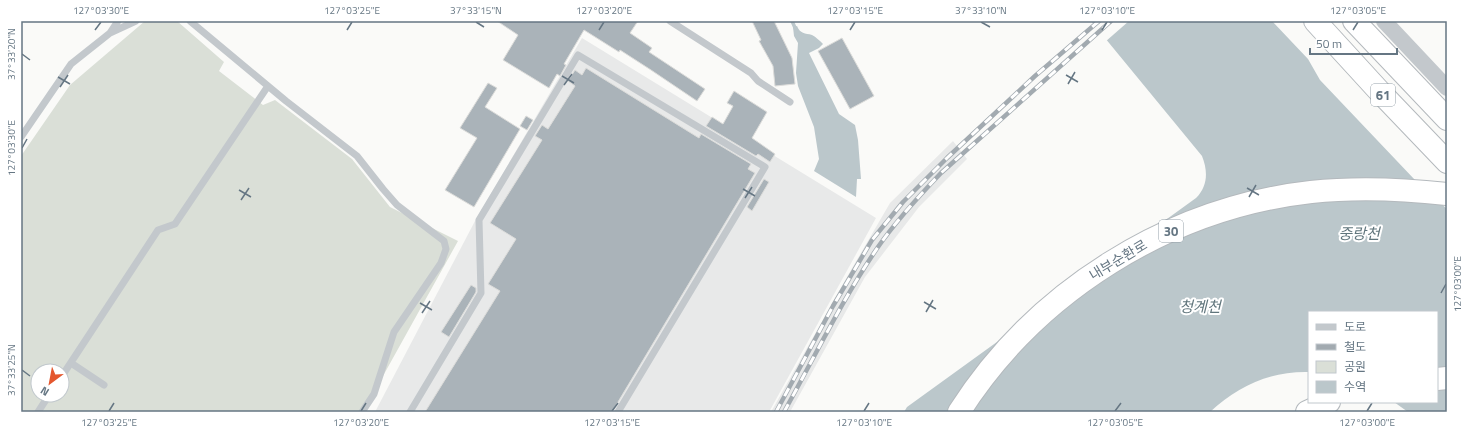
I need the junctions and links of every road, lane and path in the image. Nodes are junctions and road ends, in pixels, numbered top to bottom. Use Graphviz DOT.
graph roads {
  1 [pos="118,21"];
  2 [pos="136,21"];
  3 [pos="190,21"];
  4 [pos="670,21"];
  5 [pos="1315,21"];
  6 [pos="1354,21"];
  7 [pos="1384,21"];
  8 [pos="110,33"];
  9 [pos="268,86"];
  10 [pos="1447,88"];
  11 [pos="790,102"];
  12 [pos="1447,118"];
  13 [pos="21,137"];
  14 [pos="1447,162"];
  15 [pos="1447,194"];
  16 [pos="71,363"];
  17 [pos="104,385"];
  18 [pos="44,403"];
  19 [pos="1327,403"];
  20 [pos="38,412"];
  21 [pos="362,412"];
  22 [pos="410,412"];
  23 [pos="618,412"];
  24 [pos="959,412"];
  25 [pos="1307,412"];
  1 -- 8 [label="lane"];
  2 -- 8 [label="lane"];
  3 -- 9 [label="lane"];
  4 -- 11 [label="lane"];
  5 -- 14 [label="highway, 61"];
  6 -- 12 [label="highway, 61"];
  7 -- 10 [label="street"];
  8 -- 13 [label="lane"];
  9 -- 16 [label="lane"];
  9 -- 21 [label="lane"];
  15 -- 24 [label="highway, 내부순환로 / 30"];
  16 -- 17 [label="lane"];
  18 -- 20 [label="lane"];
  19 -- 25 [label="highway"];
  22 -- 23 [label="lane"];
}
